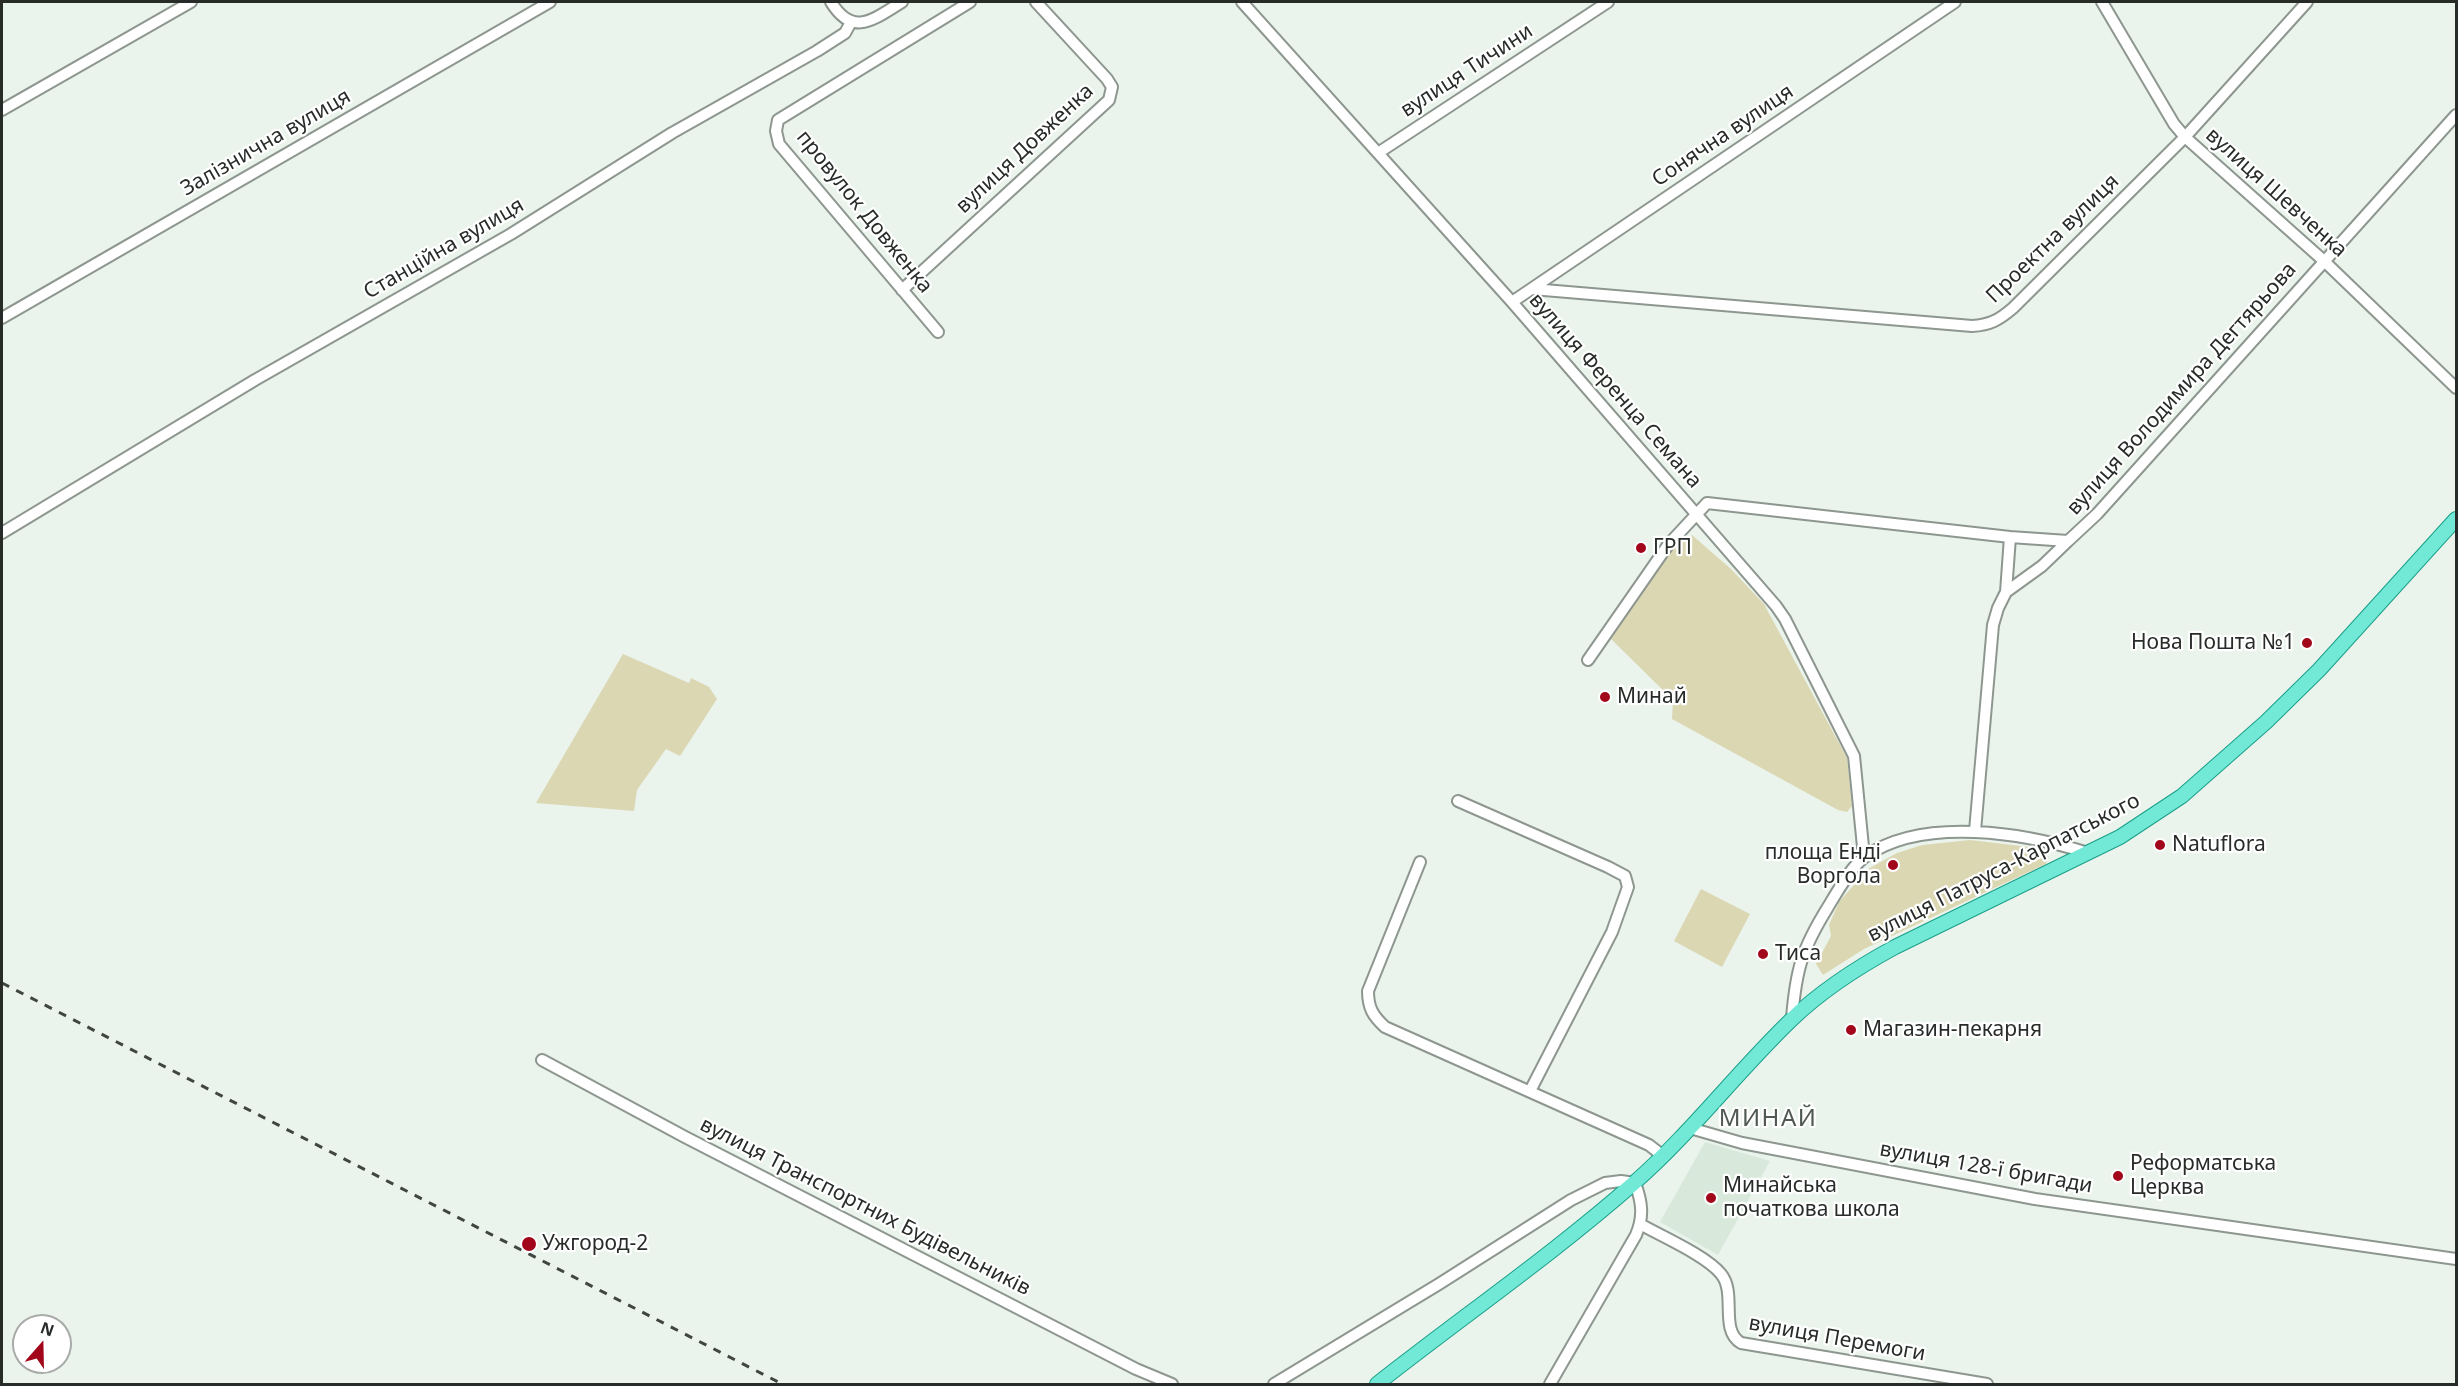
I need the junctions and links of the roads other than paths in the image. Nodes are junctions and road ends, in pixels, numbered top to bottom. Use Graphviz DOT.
graph roads {
  1 [pos="191,2"];
  2 [pos="550,2"];
  3 [pos="831,2"];
  4 [pos="902,2"];
  5 [pos="970,2"];
  6 [pos="1036,2"];
  7 [pos="1242,2"];
  8 [pos="1608,2"];
  9 [pos="1955,2"];
  10 [pos="2102,2"];
  11 [pos="2307,2"];
  12 [pos="851,22"];
  13 [pos="2,110"];
  14 [pos="2457,115"];
  15 [pos="2185,137"];
  16 [pos="1378,153"];
  17 [pos="2324,261"];
  18 [pos="1532,289"];
  19 [pos="902,290"];
  20 [pos="1512,302"];
  21 [pos="2,318"];
  22 [pos="938,332"];
  23 [pos="2457,388"];
  24 [pos="1697,513"];
  25 [pos="2457,519"];
  26 [pos="2,533"];
  27 [pos="2010,537"];
  28 [pos="2068,541"];
  29 [pos="2007,592"];
  30 [pos="1588,660"];
  31 [pos="1458,801"];
  32 [pos="1976,831"];
  33 [pos="2088,853"];
  34 [pos="1864,857"];
  35 [pos="1420,862"];
  36 [pos="1792,1018"];
  37 [pos="542,1060"];
  38 [pos="1530,1091"];
  39 [pos="1690,1128"];
  40 [pos="1663,1155"];
  41 [pos="1635,1183"];
  42 [pos="1640,1224"];
  43 [pos="2457,1258"];
  44 [pos="1172,1384"];
  45 [pos="1274,1384"];
  46 [pos="1377,1384"];
  47 [pos="1550,1384"];
  48 [pos="1987,1384"];
  1 -- 13 [label="street"];
  2 -- 21 [label="street, Залізнична вулиця"];
  3 -- 12 [label="street"];
  4 -- 12 [label="street"];
  5 -- 19 [label="street, провулок Довженка"];
  6 -- 19 [label="street, вулиця Довженка"];
  7 -- 16 [label="street, вулиця Ференца Семана"];
  8 -- 16 [label="street, вулиця Тичини"];
  9 -- 18 [label="street, Сонячна вулиця"];
  10 -- 15 [label="street, вулиця Шевченка"];
  11 -- 15 [label="street, Проектна вулиця"];
  12 -- 26 [label="street, Станційна вулиця"];
  14 -- 17 [label="street, вулиця Володимира Дегтярьова"];
  15 -- 17 [label="street, вулиця Шевченка"];
  15 -- 18 [label="street, Проектна вулиця"];
  16 -- 20 [label="street, вулиця Ференца Семана"];
  17 -- 23 [label="street, вулиця Шевченка"];
  17 -- 28 [label="street, вулиця Володимира Дегтярьова"];
  18 -- 20 [label="street, Сонячна вулиця"];
  19 -- 22 [label="street, провулок Довженка"];
  20 -- 24 [label="street, вулиця Ференца Семана"];
  24 -- 27 [label="street, вулиця Володимира Дегтярьова"];
  24 -- 30 [label="street"];
  24 -- 34 [label="street, вулиця Ференца Семана"];
  25 -- 33 [label="main road, вулиця Патруса-Карпатського"];
  27 -- 28 [label="street, вулиця Володимира Дегтярьова"];
  27 -- 29 [label="street"];
  28 -- 29 [label="street"];
  29 -- 32 [label="street"];
  31 -- 38 [label="street"];
  32 -- 33 [label="street"];
  32 -- 34 [label="street"];
  33 -- 36 [label="main road, вулиця Патруса-Карпатського"];
  34 -- 36 [label="street"];
  35 -- 38 [label="street"];
  36 -- 39 [label="main road"];
  37 -- 44 [label="street, вулиця Транспортних Будівельників"];
  38 -- 40 [label="street"];
  39 -- 40 [label="main road"];
  39 -- 43 [label="street, вулиця 128-ї бригади"];
  40 -- 41 [label="main road"];
  41 -- 42 [label="street"];
  41 -- 45 [label="street"];
  41 -- 46 [label="main road"];
  42 -- 47 [label="street"];
  42 -- 48 [label="street, вулиця Перемоги"];
}
